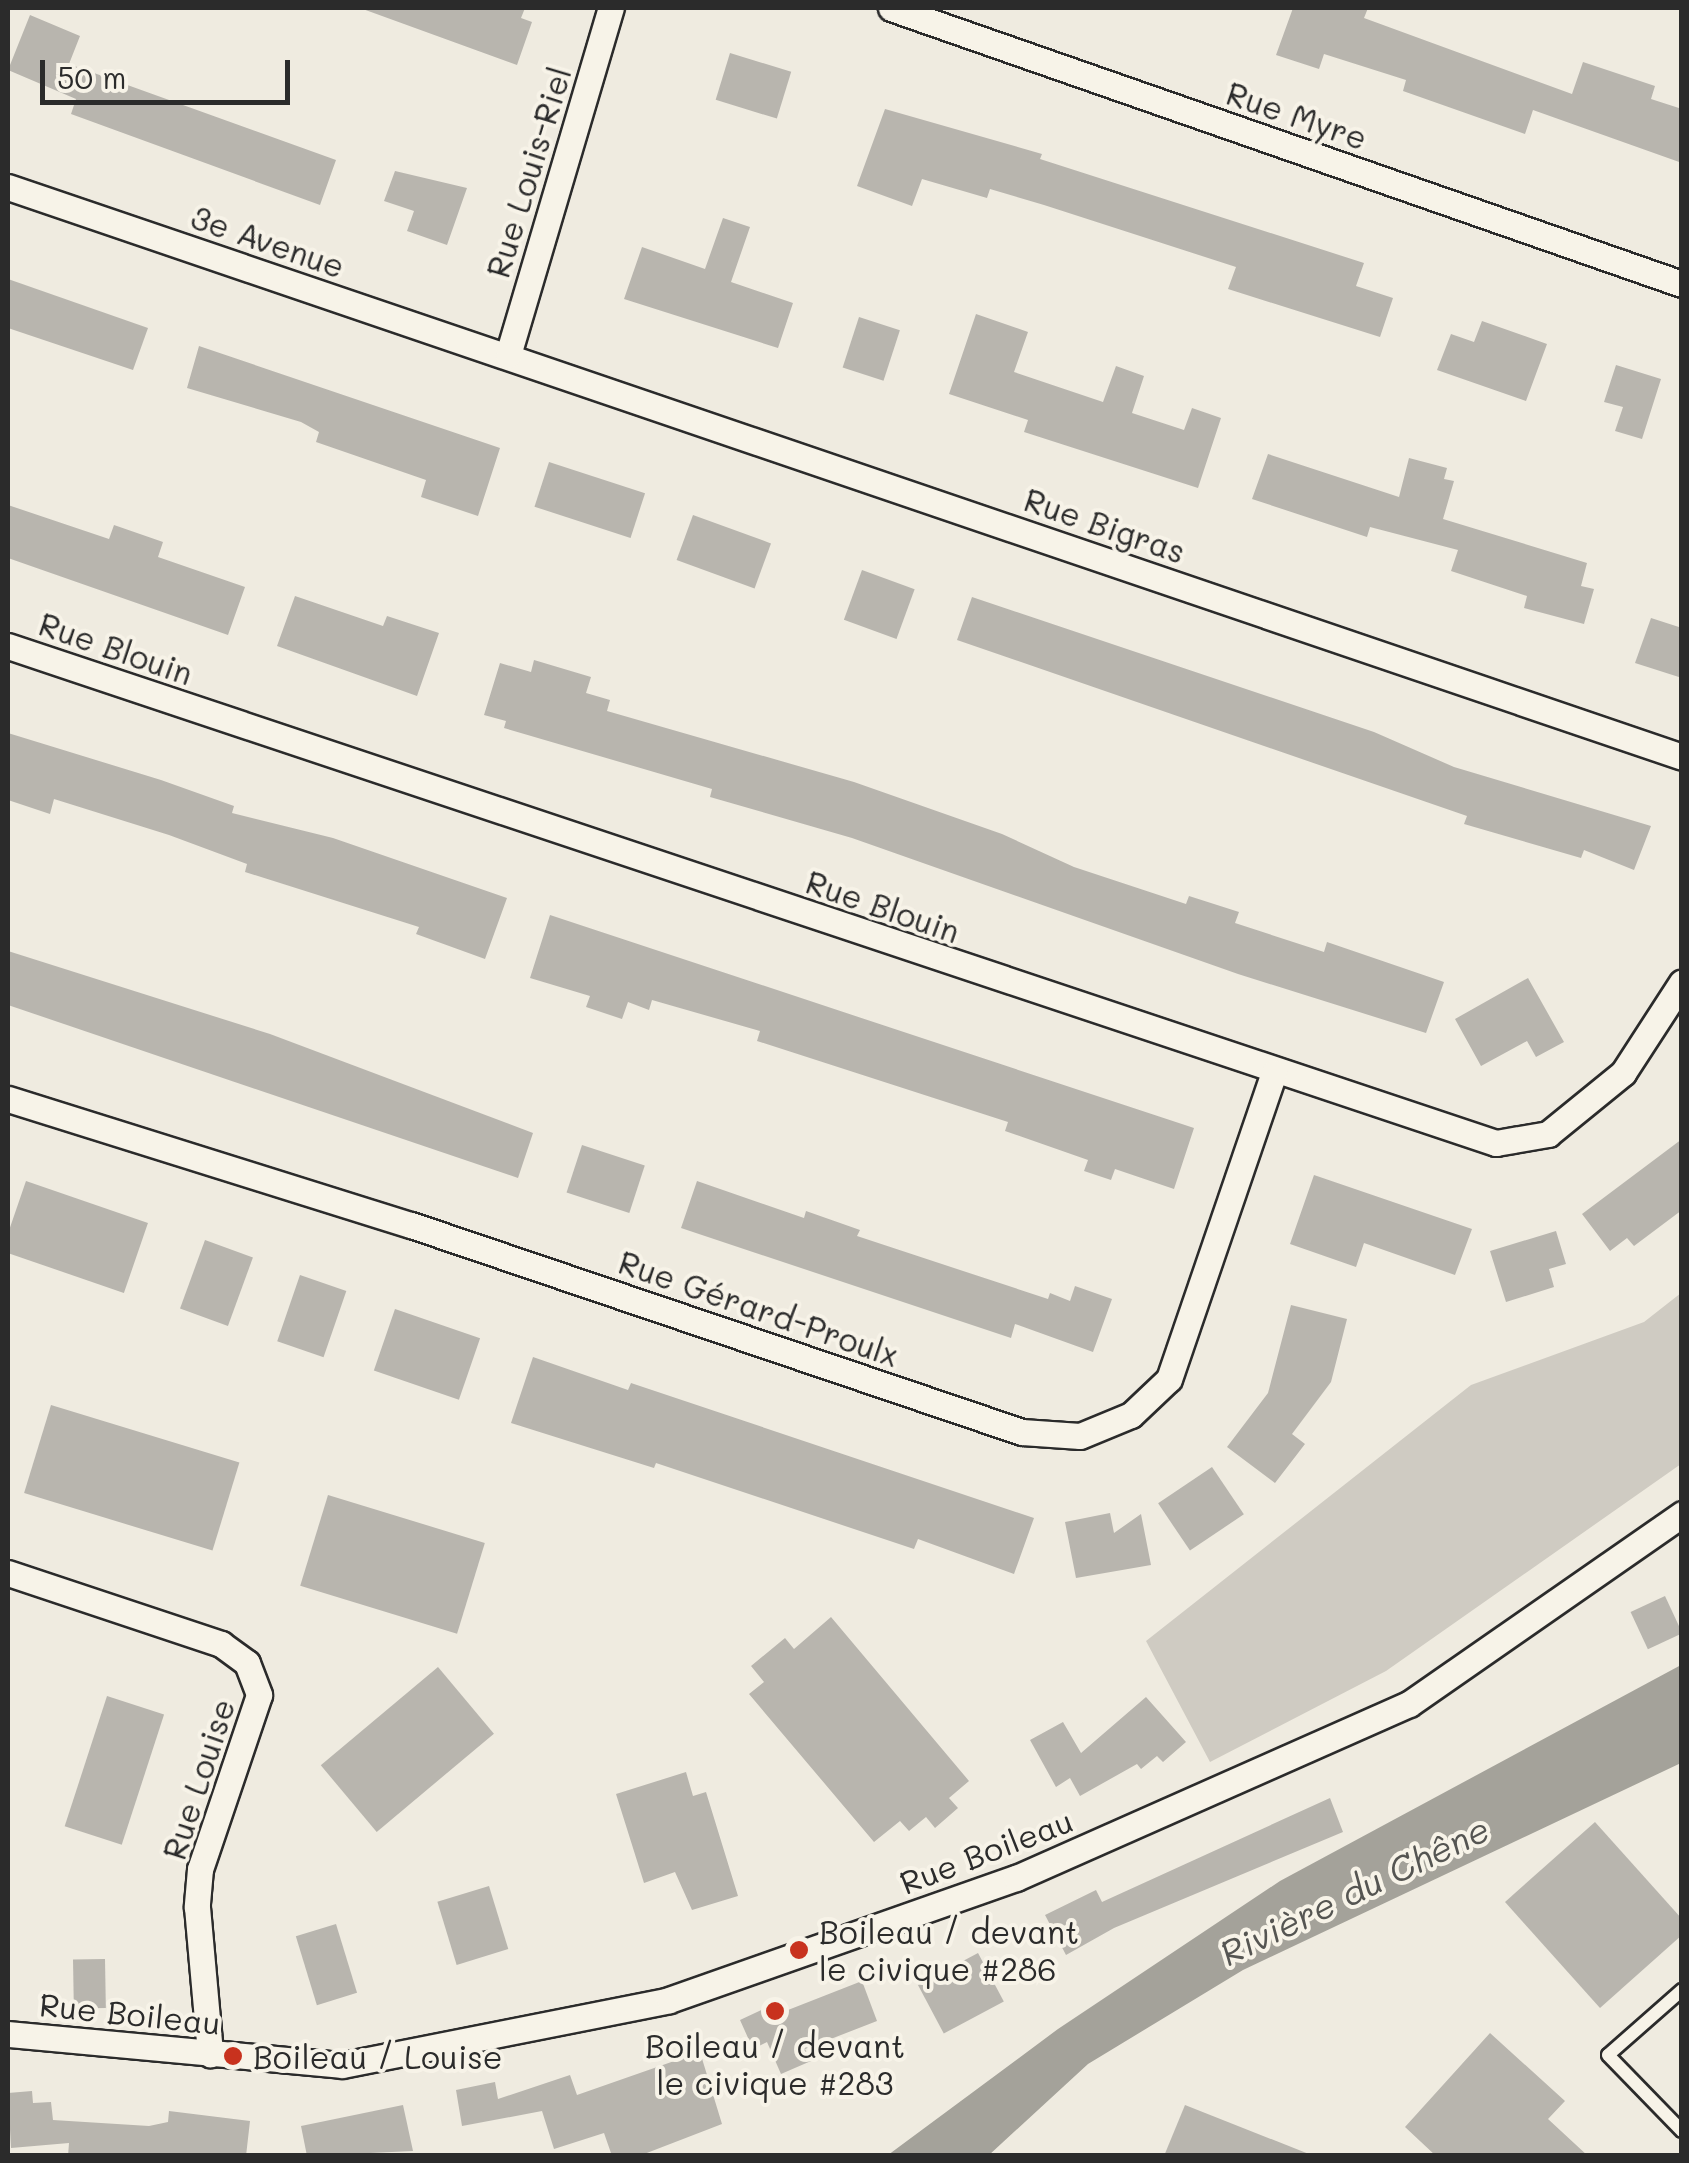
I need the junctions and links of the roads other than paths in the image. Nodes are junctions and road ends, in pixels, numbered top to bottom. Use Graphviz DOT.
graph roads {
  1 [pos="612,8"];
  2 [pos="891,8"];
  3 [pos="8,187"];
  4 [pos="1682,284"];
  5 [pos="508,356"];
  6 [pos="8,646"];
  7 [pos="1682,756"];
  8 [pos="1682,982"];
  9 [pos="1274,1072"];
  10 [pos="8,1098"];
  11 [pos="1682,1514"];
  12 [pos="8,1573"];
  13 [pos="1682,1990"];
  14 [pos="8,2034"];
  15 [pos="210,2054"];
  16 [pos="1682,2131"];
  1 -- 5 [label="street, Rue Louis-Riel"];
  2 -- 4 [label="street, Rue Myre"];
  3 -- 5 [label="street, 3e Avenue"];
  5 -- 7 [label="street, Rue Bigras"];
  6 -- 9 [label="street, Rue Blouin"];
  8 -- 9 [label="street, Rue Blouin"];
  9 -- 10 [label="street, Rue Gérard-Proulx"];
  11 -- 15 [label="street, Rue Boileau"];
  12 -- 15 [label="street, Rue Louise"];
  13 -- 16 [label="lane"];
  14 -- 15 [label="street, Rue Boileau"];
}
